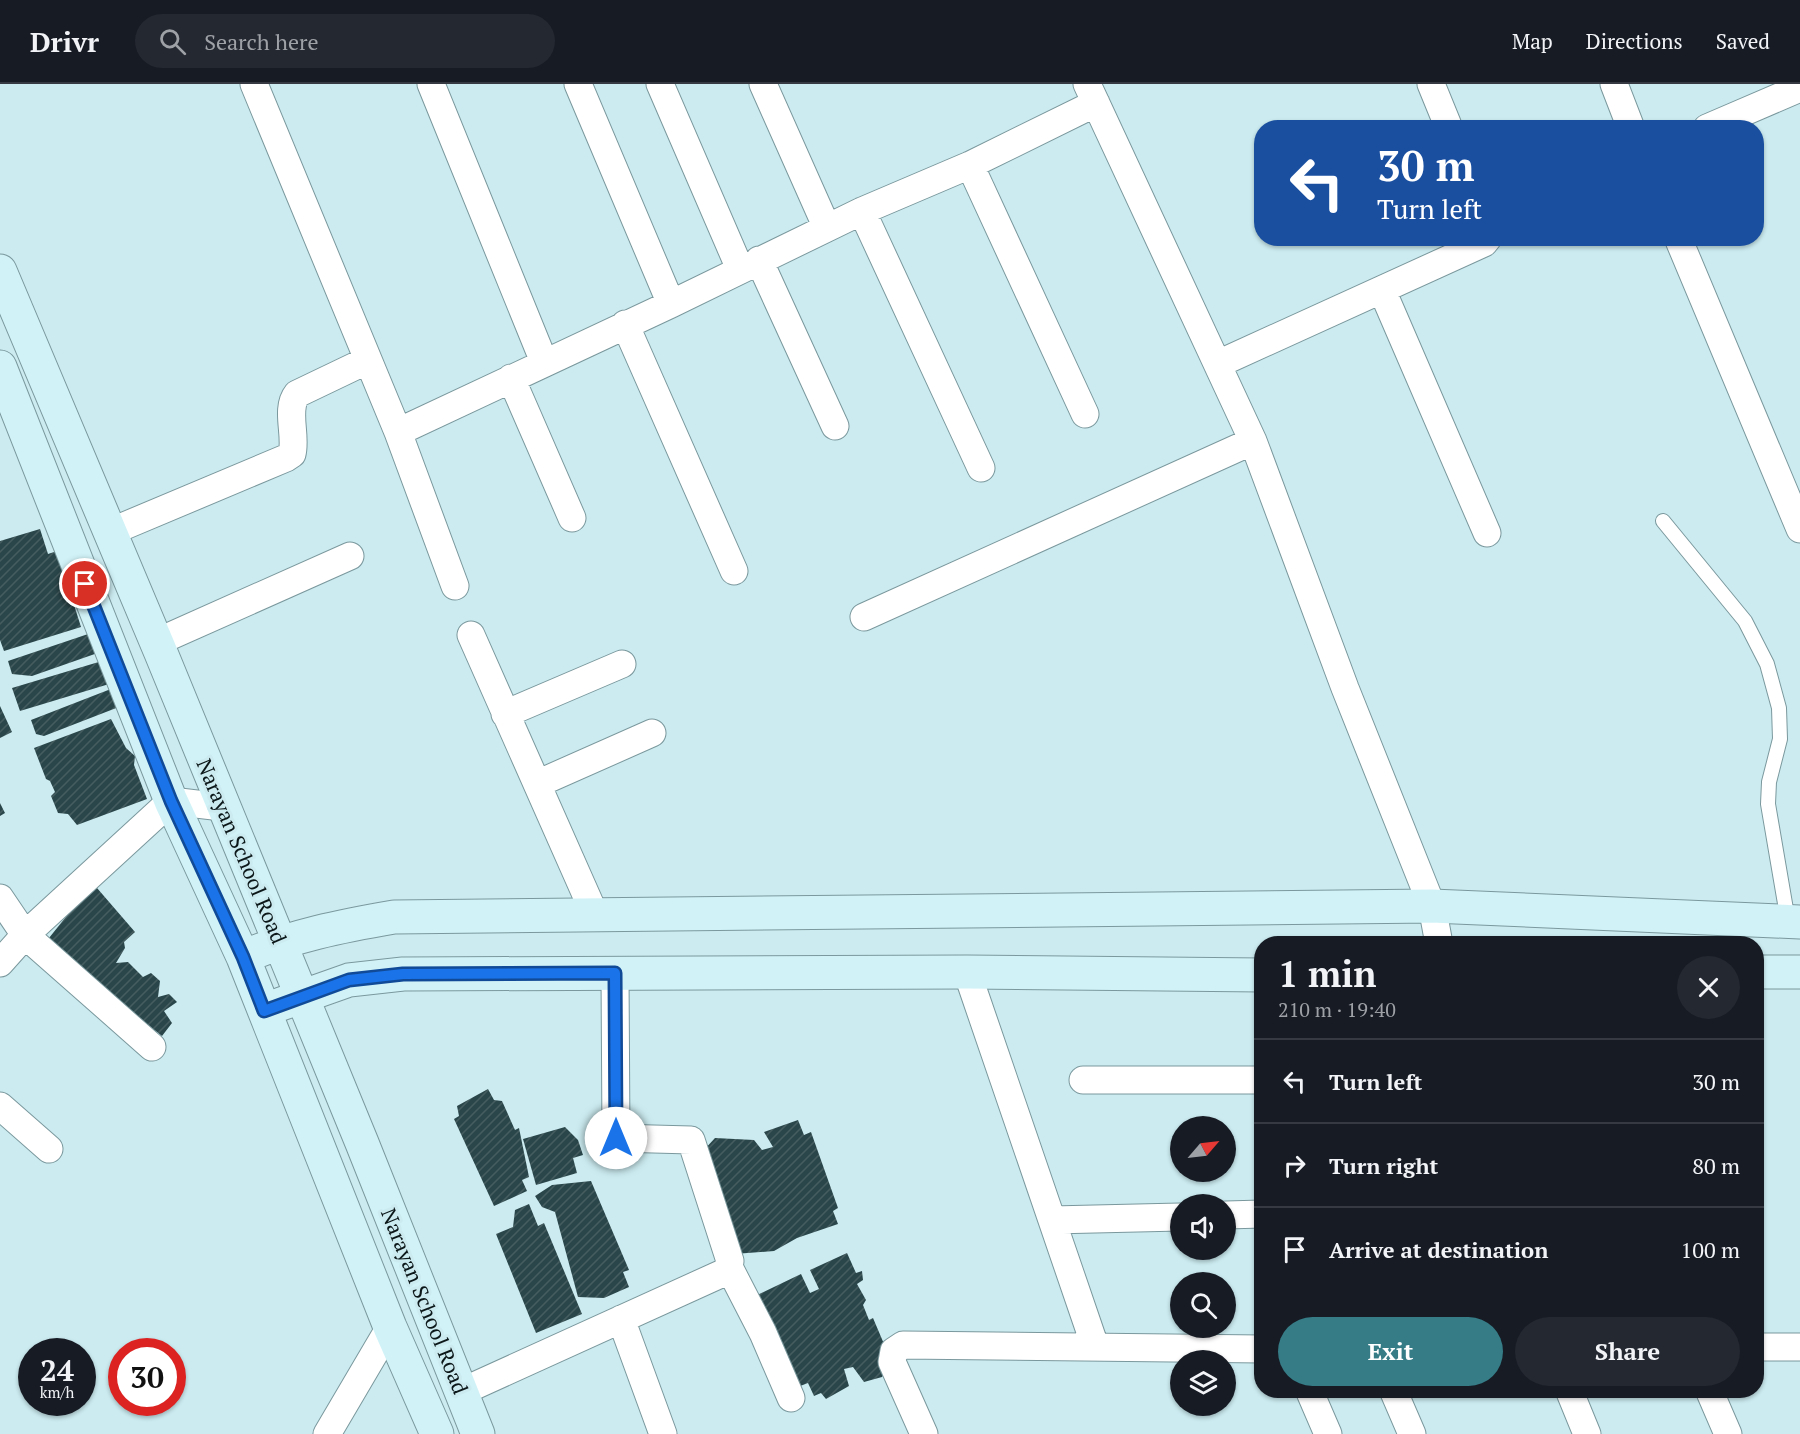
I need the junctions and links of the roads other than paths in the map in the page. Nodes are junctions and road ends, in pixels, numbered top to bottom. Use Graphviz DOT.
graph roads {
  1 [pos="254,84"];
  2 [pos="430,84"];
  3 [pos="578,84"];
  4 [pos="660,84"];
  5 [pos="763,84"];
  6 [pos="1431,84"];
  7 [pos="1614,84"];
  8 [pos="1800,88"];
  9 [pos="1091,94"];
  10 [pos="1446,120"];
  11 [pos="1628,120"];
  12 [pos="1726,120"];
  13 [pos="970,165"];
  14 [pos="862,211"];
  15 [pos="827,228"];
  16 [pos="1477,246"];
  17 [pos="1681,246"];
  18 [pos="749,265"];
  19 [pos="0,271"];
  20 [pos="1382,290"];
  21 [pos="671,304"];
  22 [pos="625,324"];
  23 [pos="368,360"];
  24 [pos="544,362"];
  25 [pos="1218,364"];
  26 [pos="0,367"];
  27 [pos="510,378"];
  28 [pos="1085,414"];
  29 [pos="835,426"];
  30 [pos="398,432"];
  31 [pos="1253,441"];
  32 [pos="981,468"];
  33 [pos="572,518"];
  34 [pos="1663,521"];
  35 [pos="1800,529"];
  36 [pos="110,532"];
  37 [pos="1487,533"];
  38 [pos="350,556"];
  39 [pos="734,571"];
  40 [pos="455,586"];
  41 [pos="864,617"];
  42 [pos="471,635"];
  43 [pos="157,642"];
  44 [pos="622,664"];
  45 [pos="505,714"];
  46 [pos="652,733"];
  47 [pos="537,784"];
  48 [pos="171,801"];
  49 [pos="222,807"];
  50 [pos="0,898"];
  51 [pos="1432,906"];
  52 [pos="595,915"];
  53 [pos="1794,922"];
  54 [pos="25,935"];
  55 [pos="1438,936"];
  56 [pos="280,941"];
  57 [pos="243,957"];
  58 [pos="0,963"];
  59 [pos="968,972"];
  60 [pos="1764,972"];
  61 [pos="1800,972"];
  62 [pos="615,973"];
  63 [pos="1254,975"];
  64 [pos="302,995"];
  65 [pos="264,1011"];
  66 [pos="152,1047"];
  67 [pos="1083,1080"];
  68 [pos="1254,1080"];
  69 [pos="0,1106"];
  70 [pos="50,1149"];
  71 [pos="1254,1214"];
  72 [pos="1236,1215"];
  73 [pos="1170,1217"];
  74 [pos="1052,1220"];
  75 [pos="729,1268"];
  76 [pos="621,1319"];
  77 [pos="390,1327"];
  78 [pos="1095,1346"];
  79 [pos="1764,1347"];
  80 [pos="1800,1347"];
  81 [pos="1254,1349"];
  82 [pos="461,1392"];
  83 [pos="791,1398"];
  84 [pos="1312,1398"];
  85 [pos="1396,1398"];
  86 [pos="1572,1398"];
  87 [pos="1712,1398"];
  88 [pos="327,1434"];
  89 [pos="436,1434"];
  90 [pos="478,1434"];
  91 [pos="663,1434"];
  92 [pos="924,1434"];
  93 [pos="1328,1434"];
  94 [pos="1412,1434"];
  95 [pos="1587,1434"];
  96 [pos="1728,1434"];
  1 -- 23 [label="street"];
  2 -- 24 [label="street"];
  3 -- 21 [label="street"];
  4 -- 18 [label="street"];
  5 -- 15 [label="street"];
  6 -- 10 [label="street"];
  7 -- 11 [label="street"];
  8 -- 12 [label="street"];
  9 -- 13 [label="street"];
  9 -- 25 [label="street"];
  13 -- 14 [label="street"];
  13 -- 28 [label="street"];
  14 -- 15 [label="street"];
  14 -- 32 [label="street"];
  15 -- 18 [label="street"];
  16 -- 20 [label="street"];
  17 -- 35 [label="street"];
  18 -- 21 [label="street"];
  18 -- 29 [label="street"];
  19 -- 36 [label="street, Narayan School Road"];
  20 -- 25 [label="street"];
  20 -- 37 [label="street"];
  21 -- 22 [label="street"];
  22 -- 24 [label="street"];
  22 -- 39 [label="street"];
  23 -- 30 [label="street"];
  23 -- 36 [label="street"];
  24 -- 27 [label="street"];
  25 -- 31 [label="street"];
  26 -- 48 [label="street"];
  27 -- 30 [label="street"];
  27 -- 33 [label="street"];
  30 -- 40 [label="street"];
  31 -- 41 [label="street"];
  31 -- 51 [label="street"];
  34 -- 53 [label="lane"];
  36 -- 43 [label="street, Narayan School Road"];
  38 -- 43 [label="street"];
  42 -- 45 [label="street"];
  43 -- 49 [label="street, Narayan School Road"];
  44 -- 45 [label="street"];
  45 -- 47 [label="street"];
  46 -- 47 [label="street"];
  47 -- 52 [label="street"];
  48 -- 49 [label="street"];
  48 -- 54 [label="street"];
  48 -- 57 [label="street"];
  49 -- 56 [label="street, Narayan School Road"];
  50 -- 54 [label="street"];
  51 -- 52 [label="street"];
  51 -- 53 [label="street"];
  51 -- 55 [label="street"];
  52 -- 56 [label="street"];
  54 -- 58 [label="street"];
  54 -- 66 [label="street"];
  56 -- 57 [label="street"];
  56 -- 64 [label="street, Narayan School Road"];
  57 -- 65 [label="street"];
  59 -- 62 [label="street"];
  59 -- 63 [label="street"];
  59 -- 74 [label="street"];
  60 -- 61 [label="street"];
  62 -- 64 [label="street"];
  62 -- 75 [label="street"];
  64 -- 65 [label="street"];
  64 -- 82 [label="street, Narayan School Road"];
  65 -- 77 [label="street"];
  67 -- 68 [label="street"];
  69 -- 70 [label="street"];
  71 -- 72 [label="street"];
  73 -- 74 [label="street"];
  74 -- 78 [label="street"];
  75 -- 76 [label="street"];
  75 -- 83 [label="street"];
  76 -- 82 [label="street"];
  76 -- 91 [label="street"];
  77 -- 88 [label="street"];
  77 -- 89 [label="street"];
  78 -- 81 [label="street"];
  78 -- 92 [label="street"];
  79 -- 80 [label="street"];
  82 -- 90 [label="street, Narayan School Road"];
  84 -- 93 [label="street"];
  85 -- 94 [label="street"];
  86 -- 95 [label="street"];
  87 -- 96 [label="street"];
}
